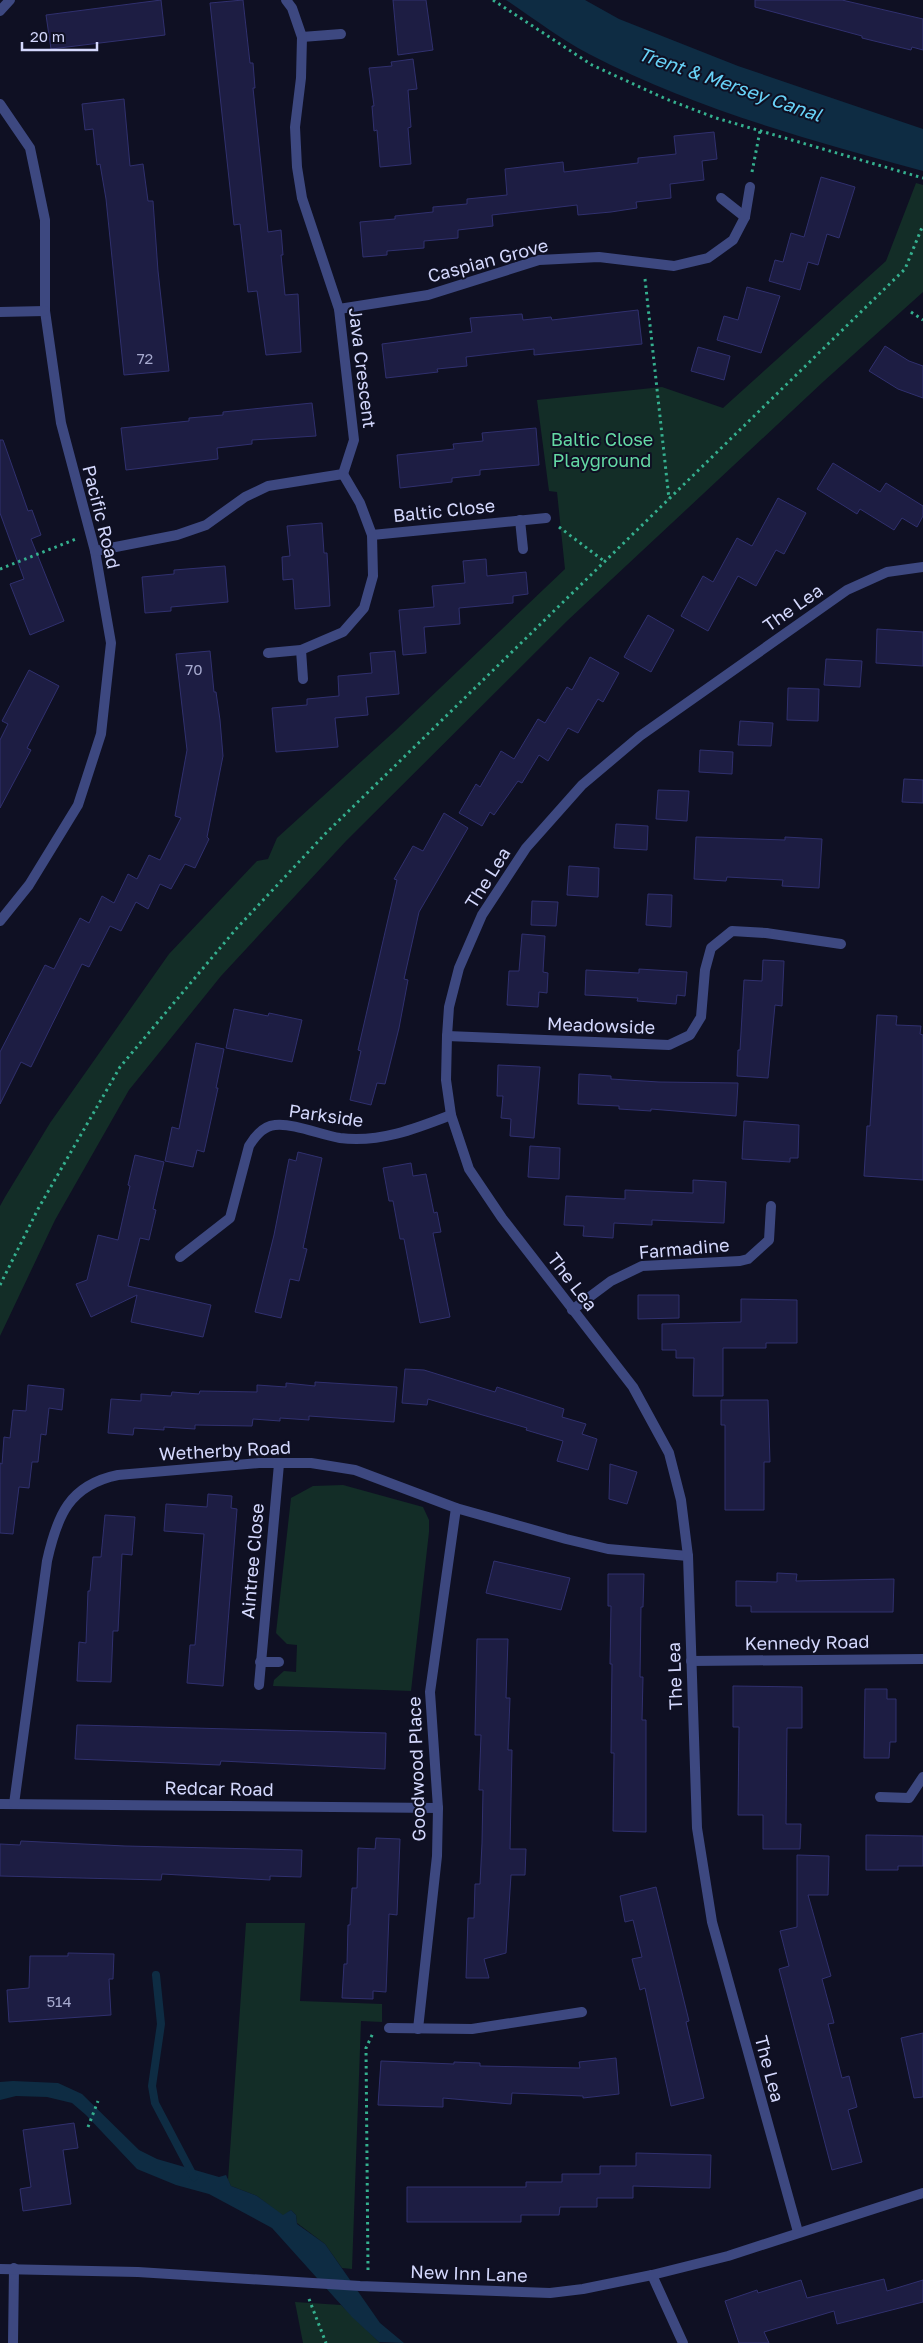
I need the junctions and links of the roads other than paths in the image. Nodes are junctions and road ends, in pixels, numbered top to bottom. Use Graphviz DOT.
graph roads {
  1 [pos="10,0"];
  2 [pos="286,0"];
  3 [pos="0,11"];
  4 [pos="341,34"];
  5 [pos="302,37"];
  6 [pos="0,104"];
  7 [pos="750,187"];
  8 [pos="721,198"];
  9 [pos="745,217"];
  10 [pos="339,309"];
  11 [pos="45,311"];
  12 [pos="0,312"];
  13 [pos="343,474"];
  14 [pos="546,518"];
  15 [pos="520,520"];
  16 [pos="372,535"];
  17 [pos="523,549"];
  18 [pos="95,551"];
  19 [pos="923,567"];
  20 [pos="301,650"];
  21 [pos="268,653"];
  22 [pos="303,679"];
  23 [pos="0,922"];
  24 [pos="841,944"];
  25 [pos="447,1036"];
  26 [pos="451,1116"];
  27 [pos="772,1206"];
  28 [pos="180,1258"];
  29 [pos="572,1310"];
  30 [pos="279,1464"];
  31 [pos="456,1508"];
  32 [pos="688,1556"];
  33 [pos="923,1659"];
  34 [pos="691,1661"];
  35 [pos="260,1662"];
  36 [pos="279,1662"];
  37 [pos="258,1685"];
  38 [pos="923,1777"];
  39 [pos="880,1797"];
  40 [pos="0,1804"];
  41 [pos="14,1804"];
  42 [pos="438,1808"];
  43 [pos="582,2012"];
  44 [pos="389,2028"];
  45 [pos="418,2028"];
  46 [pos="923,2193"];
  47 [pos="798,2232"];
  48 [pos="14,2268"];
  49 [pos="0,2269"];
  50 [pos="652,2275"];
  51 [pos="13,2343"];
  52 [pos="683,2343"];
  1 -- 3 [label="street"];
  2 -- 5 [label="street, Java Crescent"];
  4 -- 5 [label="street"];
  5 -- 10 [label="street, Java Crescent"];
  6 -- 11 [label="street, Pacific Road"];
  7 -- 9 [label="street, Caspian Grove"];
  8 -- 9 [label="street"];
  9 -- 10 [label="street, Caspian Grove"];
  10 -- 13 [label="street, Java Crescent"];
  11 -- 12 [label="street"];
  11 -- 18 [label="street, Pacific Road"];
  13 -- 16 [label="street, Baltic Close"];
  13 -- 18 [label="street"];
  14 -- 15 [label="street, Baltic Close"];
  15 -- 16 [label="street, Baltic Close"];
  15 -- 17 [label="street, Baltic Close"];
  16 -- 20 [label="street, Baltic Close"];
  18 -- 23 [label="street, Pacific Road"];
  19 -- 25 [label="street, The Lea"];
  20 -- 21 [label="street, Baltic Close"];
  20 -- 22 [label="street"];
  24 -- 25 [label="street, Meadowside"];
  25 -- 26 [label="street, The Lea"];
  26 -- 28 [label="street, Parkside"];
  26 -- 29 [label="street, The Lea"];
  27 -- 29 [label="street, Farmadine"];
  29 -- 32 [label="street, The Lea"];
  30 -- 31 [label="street, Wetherby Road"];
  30 -- 35 [label="street, Aintree Close"];
  30 -- 41 [label="street, Wetherby Road"];
  31 -- 32 [label="street, Wetherby Road"];
  31 -- 42 [label="street, Goodwood Place"];
  32 -- 34 [label="street, The Lea"];
  33 -- 34 [label="street, Kennedy Road"];
  34 -- 47 [label="street, The Lea"];
  35 -- 36 [label="street"];
  35 -- 37 [label="street, Aintree Close"];
  38 -- 39 [label="street"];
  40 -- 41 [label="street, Redcar Road"];
  41 -- 42 [label="street, Redcar Road"];
  42 -- 45 [label="street, Goodwood Place"];
  43 -- 45 [label="street"];
  44 -- 45 [label="street"];
  46 -- 47 [label="street, New Inn Lane"];
  47 -- 50 [label="street, New Inn Lane"];
  48 -- 49 [label="street, New Inn Lane"];
  48 -- 50 [label="street, New Inn Lane"];
  48 -- 51 [label="street"];
  50 -- 52 [label="street"];
}
